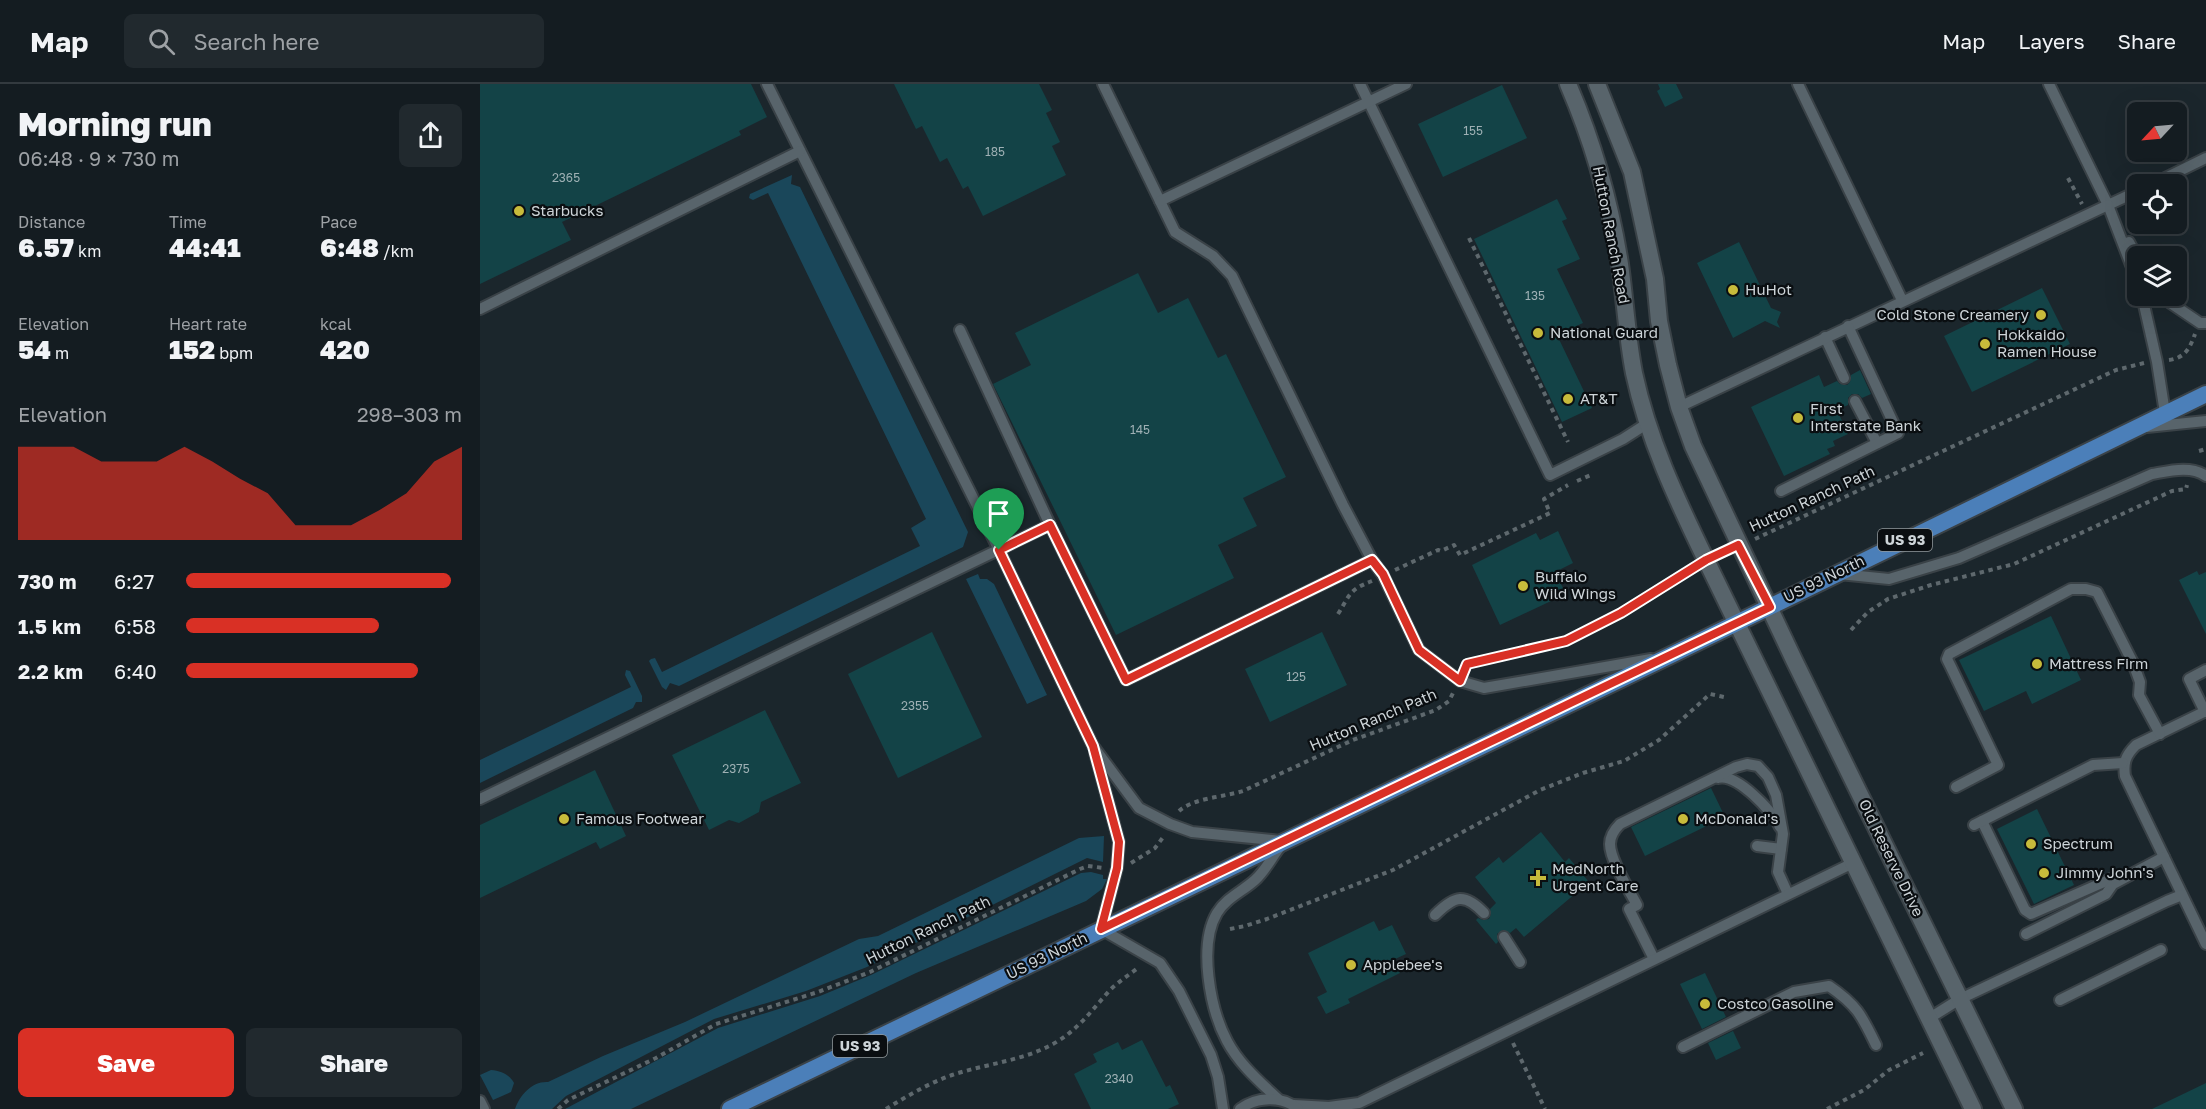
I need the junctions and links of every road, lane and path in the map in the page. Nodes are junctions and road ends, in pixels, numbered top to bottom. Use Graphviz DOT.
graph roads {
  1 [pos="767,84"];
  2 [pos="1103,84"];
  3 [pos="1360,84"];
  4 [pos="1406,84"];
  5 [pos="1568,84"];
  6 [pos="1597,84"];
  7 [pos="1798,84"];
  8 [pos="2049,84"];
  9 [pos="1369,101"];
  10 [pos="800,151"];
  11 [pos="2206,158"];
  12 [pos="2173,174"];
  13 [pos="2127,196"];
  14 [pos="1160,201"];
  15 [pos="2108,205"];
  16 [pos="1469,237"];
  17 [pos="2131,246"];
  18 [pos="2127,254"];
  19 [pos="1902,300"];
  20 [pos="2144,306"];
  21 [pos="2176,306"];
  22 [pos="480,309"];
  23 [pos="2203,323"];
  24 [pos="1848,326"];
  25 [pos="960,330"];
  26 [pos="1825,337"];
  27 [pos="2157,362"];
  28 [pos="1844,378"];
  29 [pos="2206,394"];
  30 [pos="1855,401"];
  31 [pos="1679,407"];
  32 [pos="2165,413"];
  33 [pos="2206,421"];
  34 [pos="1648,423"];
  35 [pos="2135,429"];
  36 [pos="1568,442"];
  37 [pos="1877,443"];
  38 [pos="2206,449"];
  39 [pos="2199,451"];
  40 [pos="1591,476"];
  41 [pos="2206,476"];
  42 [pos="2189,479"];
  43 [pos="1781,490"];
  44 [pos="1050,525"];
  45 [pos="1738,545"];
  46 [pos="999,550"];
  47 [pos="1372,560"];
  48 [pos="1706,560"];
  49 [pos="1383,574"];
  50 [pos="1836,574"];
  51 [pos="1770,607"];
  52 [pos="1338,614"];
  53 [pos="1737,622"];
  54 [pos="1851,630"];
  55 [pos="1669,656"];
  56 [pos="2206,670"];
  57 [pos="1460,681"];
  58 [pos="1724,697"];
  59 [pos="2205,711"];
  60 [pos="2160,734"];
  61 [pos="1093,746"];
  62 [pos="2123,763"];
  63 [pos="1709,780"];
  64 [pos="1956,787"];
  65 [pos="480,800"];
  66 [pos="1170,824"];
  67 [pos="1783,834"];
  68 [pos="1284,841"];
  69 [pos="1757,846"];
  70 [pos="1781,849"];
  71 [pos="2164,857"];
  72 [pos="1853,863"];
  73 [pos="1117,868"];
  74 [pos="2111,879"];
  75 [pos="1788,894"];
  76 [pos="2182,895"];
  77 [pos="1484,913"];
  78 [pos="1435,915"];
  79 [pos="1230,928"];
  80 [pos="1101,929"];
  81 [pos="2026,934"];
  82 [pos="1504,937"];
  83 [pos="2206,944"];
  84 [pos="2162,950"];
  85 [pos="1654,959"];
  86 [pos="1520,962"];
  87 [pos="1139,967"];
  88 [pos="1960,999"];
  89 [pos="2060,999"];
  90 [pos="1928,1019"];
  91 [pos="1506,1031"];
  92 [pos="1876,1045"];
  93 [pos="1683,1047"];
  94 [pos="1923,1053"];
  95 [pos="1278,1100"];
  96 [pos="480,1101"];
  97 [pos="1356,1106"];
  98 [pos="1296,1107"];
  99 [pos="484,1109"];
  100 [pos="558,1109"];
  101 [pos="730,1109"];
  102 [pos="886,1109"];
  103 [pos="1222,1109"];
  104 [pos="1240,1109"];
  105 [pos="1545,1109"];
  106 [pos="1827,1109"];
  107 [pos="1972,1109"];
  108 [pos="2014,1109"];
  1 -- 10 [label="lane"];
  2 -- 14 [label="lane"];
  3 -- 9 [label="lane"];
  4 -- 9 [label="lane"];
  5 -- 34 [label="main road, Hutton Ranch Road"];
  6 -- 31 [label="main road, Hutton Ranch Road"];
  7 -- 19 [label="lane"];
  8 -- 15 [label="lane"];
  9 -- 14 [label="lane"];
  9 -- 34 [label="lane"];
  10 -- 22 [label="lane"];
  10 -- 46 [label="lane"];
  11 -- 12 [label="lane"];
  13 -- 15 [label="lane"];
  14 -- 47 [label="lane"];
  15 -- 17 [label="lane"];
  15 -- 18 [label="lane"];
  15 -- 19 [label="lane"];
  16 -- 36 [label="path"];
  19 -- 24 [label="lane"];
  20 -- 27 [label="lane"];
  21 -- 23 [label="lane"];
  23 -- 27 [label="path, Hutton Ranch Path"];
  24 -- 26 [label="lane"];
  24 -- 37 [label="lane"];
  25 -- 44 [label="lane"];
  26 -- 28 [label="lane"];
  26 -- 31 [label="lane"];
  27 -- 32 [label="lane"];
  27 -- 45 [label="path, Hutton Ranch Path"];
  29 -- 32 [label="main road, US 93 North / US 93"];
  30 -- 37 [label="lane"];
  31 -- 45 [label="main road, Hutton Ranch Road"];
  32 -- 35 [label="main road, US 93 North / US 93"];
  33 -- 35 [label="lane"];
  34 -- 48 [label="main road, Hutton Ranch Road"];
  35 -- 50 [label="main road, US 93 North / US 93"];
  37 -- 43 [label="lane"];
  38 -- 39 [label="path"];
  40 -- 49 [label="path"];
  41 -- 50 [label="lane"];
  42 -- 54 [label="path"];
  44 -- 46 [label="lane"];
  44 -- 47 [label="lane"];
  45 -- 51 [label="main road, Hutton Ranch Road"];
  46 -- 61 [label="lane"];
  46 -- 65 [label="lane"];
  47 -- 49 [label="lane"];
  48 -- 53 [label="main road, Hutton Ranch Road"];
  48 -- 57 [label="path, Hutton Ranch Path"];
  49 -- 52 [label="path"];
  49 -- 57 [label="lane"];
  50 -- 51 [label="main road, US 93 North / US 93"];
  51 -- 53 [label="main road, US 93 North / US 93"];
  51 -- 88 [label="main road, Old Reserve Drive"];
  53 -- 55 [label="main road, US 93 North / US 93"];
  53 -- 72 [label="main road"];
  55 -- 57 [label="lane"];
  55 -- 68 [label="main road, US 93 North / US 93"];
  56 -- 59 [label="lane"];
  57 -- 66 [label="path, Hutton Ranch Path"];
  58 -- 79 [label="path"];
  59 -- 60 [label="lane"];
  60 -- 62 [label="lane"];
  60 -- 64 [label="lane"];
  61 -- 66 [label="lane"];
  61 -- 73 [label="lane"];
  62 -- 71 [label="lane"];
  62 -- 74 [label="lane"];
  63 -- 67 [label="lane"];
  63 -- 67 [label="lane"];
  63 -- 85 [label="lane"];
  66 -- 68 [label="lane"];
  66 -- 73 [label="path, Hutton Ranch Path"];
  67 -- 70 [label="lane"];
  68 -- 80 [label="main road, US 93 North / US 93"];
  68 -- 95 [label="lane"];
  69 -- 70 [label="lane"];
  70 -- 75 [label="lane"];
  71 -- 76 [label="lane"];
  71 -- 81 [label="lane"];
  72 -- 75 [label="lane"];
  72 -- 90 [label="main road"];
  73 -- 80 [label="lane"];
  73 -- 100 [label="path, Hutton Ranch Path"];
  75 -- 85 [label="lane"];
  76 -- 83 [label="lane"];
  76 -- 88 [label="lane"];
  77 -- 78 [label="lane"];
  80 -- 101 [label="main road, US 93 North / US 93"];
  80 -- 103 [label="lane"];
  82 -- 86 [label="lane"];
  84 -- 89 [label="lane"];
  85 -- 91 [label="lane"];
  87 -- 102 [label="path"];
  88 -- 90 [label="lane"];
  88 -- 108 [label="main road, Old Reserve Drive"];
  90 -- 107 [label="main road"];
  91 -- 97 [label="lane"];
  91 -- 105 [label="path"];
  92 -- 93 [label="lane"];
  94 -- 106 [label="path"];
  95 -- 98 [label="lane"];
  95 -- 104 [label="lane"];
  96 -- 99 [label="lane"];
  97 -- 98 [label="lane"];
}
